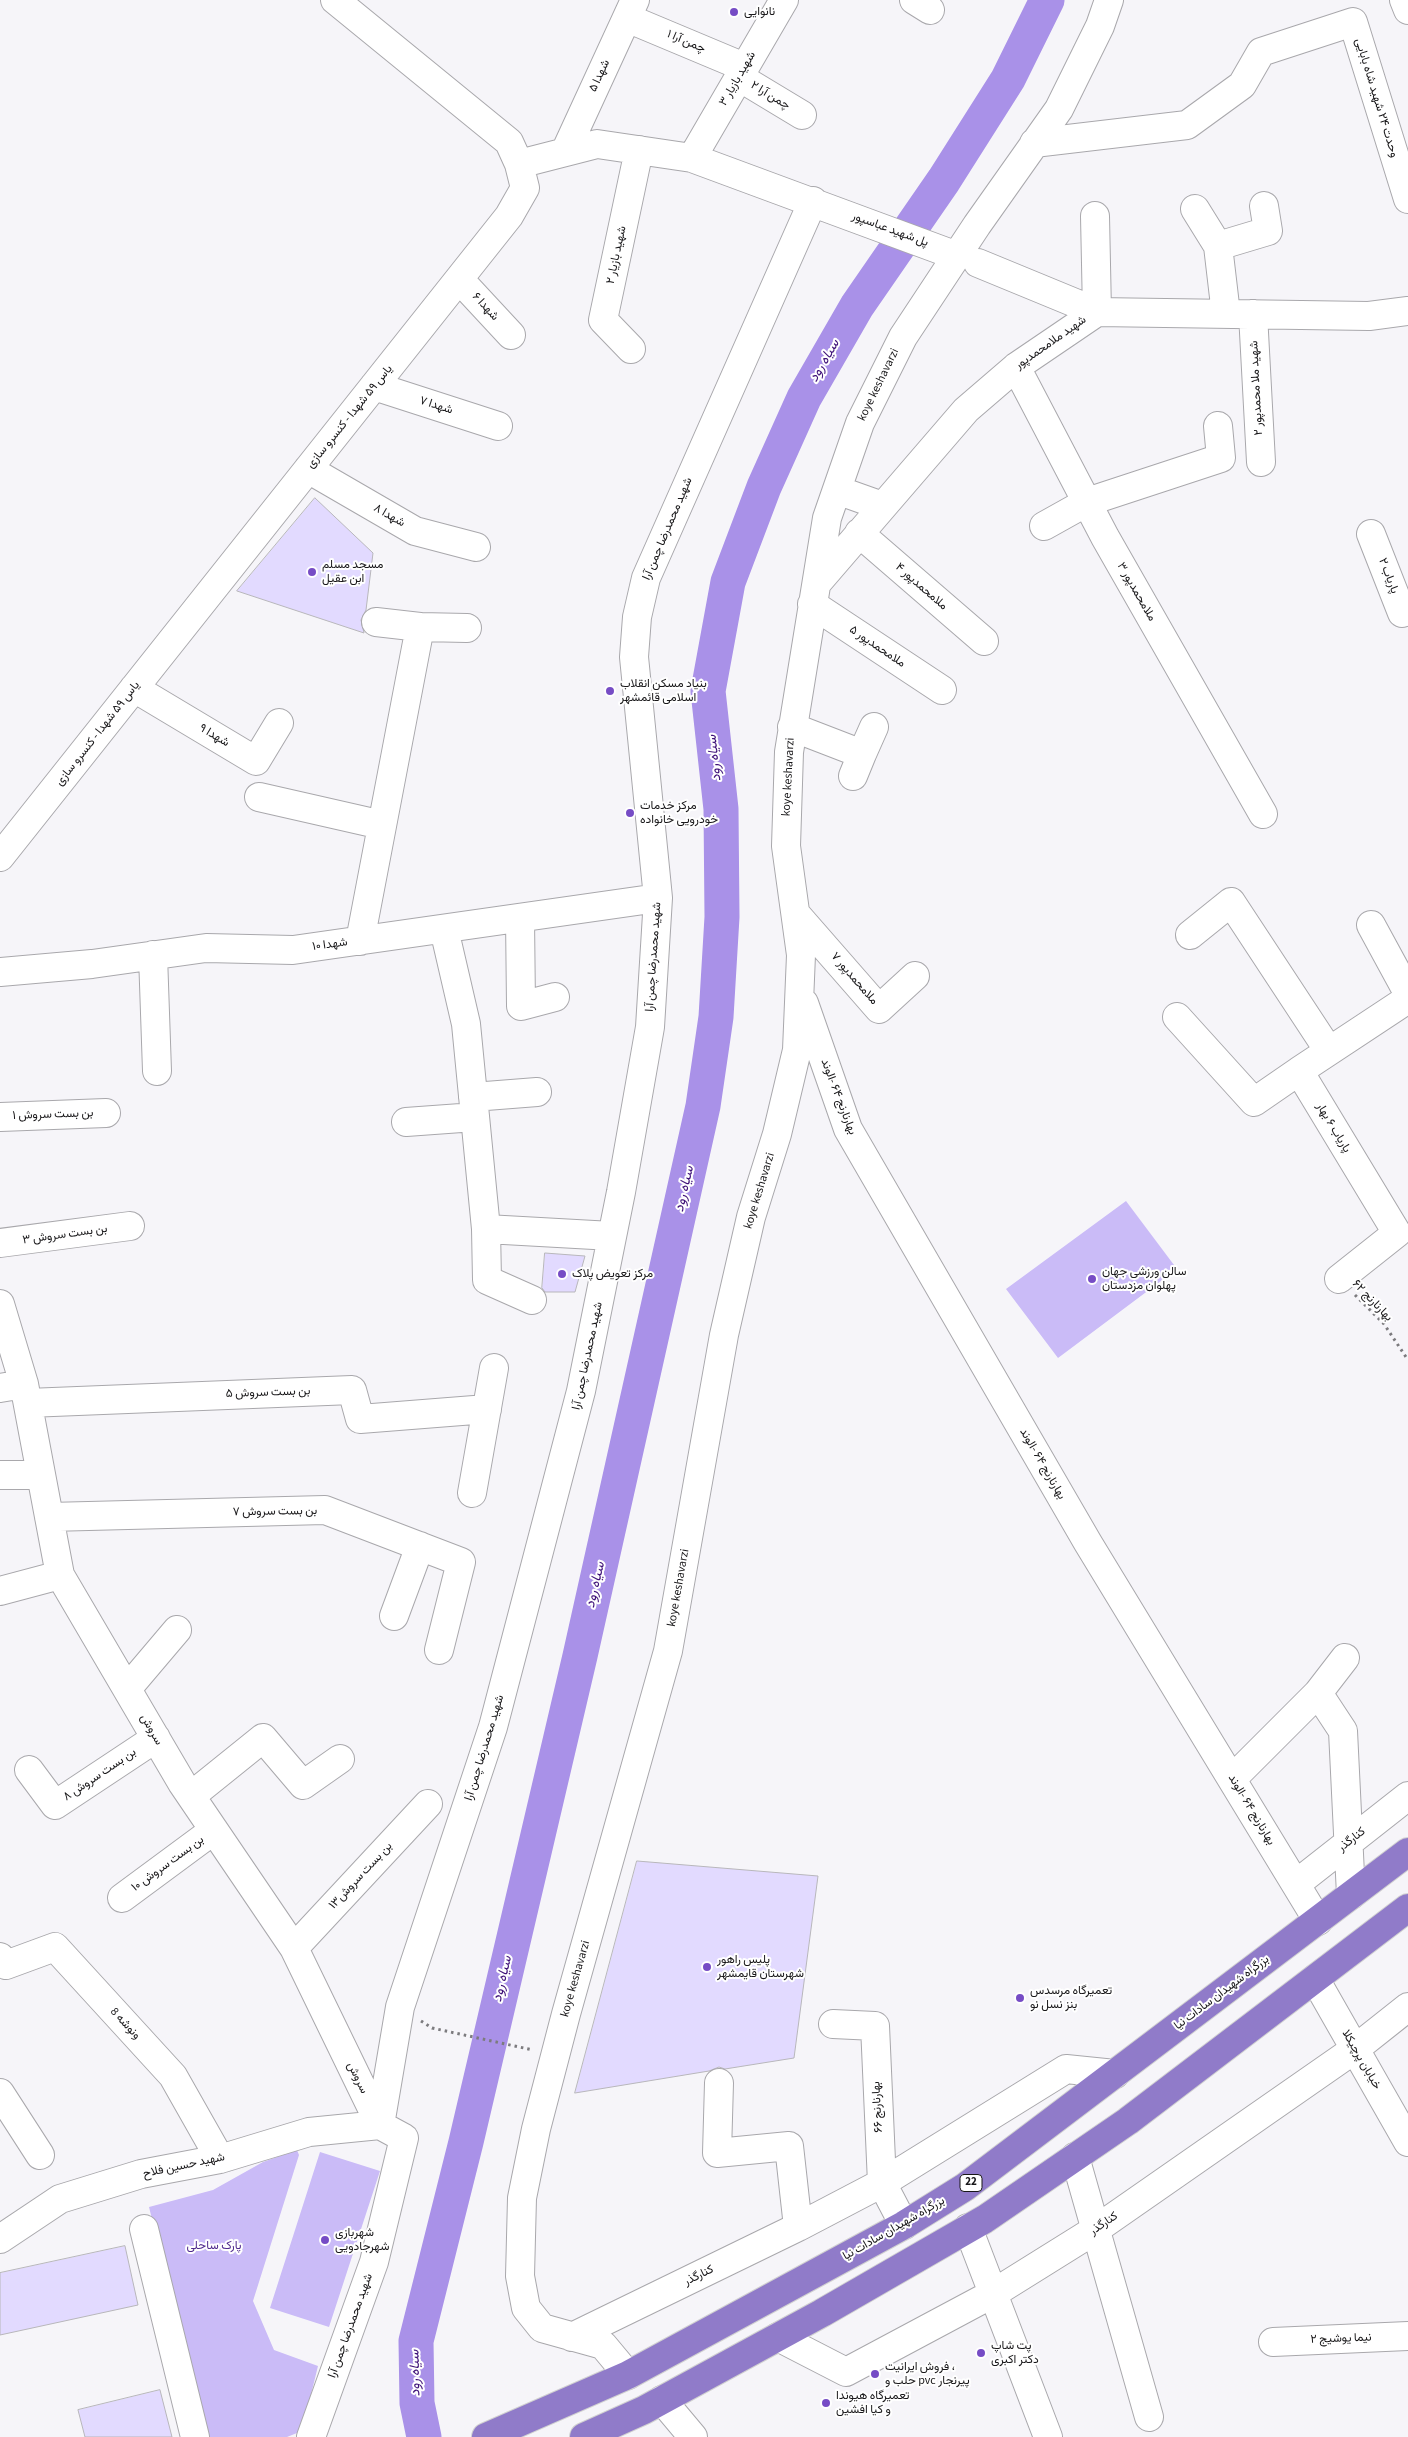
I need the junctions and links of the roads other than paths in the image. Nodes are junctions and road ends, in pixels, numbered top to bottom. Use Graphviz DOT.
graph roads {
  1 [pos="335,0"];
  2 [pos="784,0"];
  3 [pos="1109,0"];
  4 [pos="1404,0"];
  5 [pos="631,9"];
  6 [pos="1408,10"];
  7 [pos="741,72"];
  8 [pos="802,115"];
  9 [pos="1034,143"];
  10 [pos="639,150"];
  11 [pos="565,152"];
  12 [pos="692,158"];
  13 [pos="519,164"];
  14 [pos="1408,199"];
  15 [pos="824,206"];
  16 [pos="1264,206"];
  17 [pos="1194,209"];
  18 [pos="1095,216"];
  19 [pos="1218,246"];
  20 [pos="960,256"];
  21 [pos="459,279"];
  22 [pos="1408,311"];
  23 [pos="1097,312"];
  24 [pos="1240,314"];
  25 [pos="511,335"];
  26 [pos="631,349"];
  27 [pos="1016,367"];
  28 [pos="374,386"];
  29 [pos="498,426"];
  30 [pos="1218,426"];
  31 [pos="1261,462"];
  32 [pos="308,469"];
  33 [pos="837,490"];
  34 [pos="1087,502"];
  35 [pos="882,506"];
  36 [pos="1044,526"];
  37 [pos="859,534"];
  38 [pos="1371,534"];
  39 [pos="476,547"];
  40 [pos="814,594"];
  41 [pos="1408,610"];
  42 [pos="376,622"];
  43 [pos="420,627"];
  44 [pos="467,628"];
  45 [pos="984,641"];
  46 [pos="134,688"];
  47 [pos="942,690"];
  48 [pos="279,723"];
  49 [pos="792,727"];
  50 [pos="874,727"];
  51 [pos="259,797"];
  52 [pos="1263,814"];
  53 [pos="382,825"];
  54 [pos="0,857"];
  55 [pos="658,898"];
  56 [pos="796,914"];
  57 [pos="520,918"];
  58 [pos="1371,925"];
  59 [pos="444,929"];
  60 [pos="1190,935"];
  61 [pos="360,940"];
  62 [pos="153,955"];
  63 [pos="0,972"];
  64 [pos="915,976"];
  65 [pos="799,990"];
  66 [pos="1408,994"];
  67 [pos="555,997"];
  68 [pos="1408,999"];
  69 [pos="1177,1017"];
  70 [pos="1329,1051"];
  71 [pos="1299,1070"];
  72 [pos="158,1071"];
  73 [pos="537,1092"];
  74 [pos="474,1107"];
  75 [pos="106,1113"];
  76 [pos="0,1117"];
  77 [pos="406,1122"];
  78 [pos="130,1226"];
  79 [pos="486,1229"];
  80 [pos="612,1236"];
  81 [pos="0,1243"];
  82 [pos="1339,1279"];
  83 [pos="532,1300"];
  84 [pos="0,1304"];
  85 [pos="494,1368"];
  86 [pos="17,1391"];
  87 [pos="486,1409"];
  88 [pos="0,1475"];
  89 [pos="41,1475"];
  90 [pos="472,1493"];
  91 [pos="49,1517"];
  92 [pos="420,1546"];
  93 [pos="60,1575"];
  94 [pos="0,1591"];
  95 [pos="394,1616"];
  96 [pos="177,1630"];
  97 [pos="439,1650"];
  98 [pos="1345,1658"];
  99 [pos="127,1689"];
  100 [pos="1318,1693"];
  101 [pos="156,1738"];
  102 [pos="340,1759"];
  103 [pos="29,1770"];
  104 [pos="1232,1779"];
  105 [pos="191,1796"];
  106 [pos="1408,1796"];
  107 [pos="428,1804"];
  108 [pos="214,1830"];
  109 [pos="1349,1842"];
  110 [pos="1408,1852"];
  111 [pos="1296,1884"];
  112 [pos="1351,1896"];
  113 [pos="122,1898"];
  114 [pos="1408,1908"];
  115 [pos="1318,1920"];
  116 [pos="294,1948"];
  117 [pos="0,1957"];
  118 [pos="1315,1979"];
  119 [pos="1408,2007"];
  120 [pos="833,2024"];
  121 [pos="1355,2049"];
  122 [pos="1115,2074"];
  123 [pos="719,2083"];
  124 [pos="0,2093"];
  125 [pos="380,2125"];
  126 [pos="1408,2142"];
  127 [pos="40,2155"];
  128 [pos="1075,2157"];
  129 [pos="220,2159"];
  130 [pos="882,2183"];
  131 [pos="904,2225"];
  132 [pos="798,2227"];
  133 [pos="968,2228"];
  134 [pos="144,2229"];
  135 [pos="1095,2230"];
  136 [pos="0,2239"];
  137 [pos="994,2293"];
  138 [pos="1408,2336"];
  139 [pos="572,2337"];
  140 [pos="778,2337"];
  141 [pos="1273,2342"];
  142 [pos="628,2375"];
  143 [pos="662,2400"];
  144 [pos="1149,2417"];
  145 [pos="195,2437"];
  146 [pos="311,2437"];
  147 [pos="486,2437"];
  148 [pos="584,2437"];
  149 [pos="693,2437"];
  150 [pos="1048,2437"];
  1 -- 13 [label="street, یاس ۵۹ شهدا - کنسرو سازی"];
  2 -- 7 [label="street, شهید بازیار ۳"];
  3 -- 9 [label="street, koye keshavarzi"];
  4 -- 6 [label="street"];
  5 -- 7 [label="street, چمن آرا ۱"];
  5 -- 11 [label="street, شهدا ۵"];
  7 -- 8 [label="street, چمن آرا ۲"];
  7 -- 12 [label="street, شهید بازیار ۳"];
  9 -- 14 [label="street, وحدت ۲۴ شهید شاه بابایی"];
  9 -- 20 [label="street, koye keshavarzi"];
  10 -- 11 [label="street, پل شهید عباسپور"];
  10 -- 12 [label="street, پل شهید عباسپور"];
  10 -- 26 [label="street, شهید بازیار ۲"];
  11 -- 13 [label="street, پل شهید عباسپور"];
  12 -- 15 [label="street, پل شهید عباسپور"];
  13 -- 21 [label="street, یاس ۵۹ شهدا - کنسرو سازی"];
  15 -- 20 [label="street, پل شهید عباسپور"];
  15 -- 55 [label="street, شهید محمدرضا چمن آرا"];
  16 -- 19 [label="street"];
  17 -- 19 [label="street"];
  18 -- 23 [label="street"];
  19 -- 24 [label="street, شهید ملا محمدپور ۲"];
  20 -- 23 [label="street, پل شهید عباسپور"];
  20 -- 33 [label="street, koye keshavarzi"];
  21 -- 25 [label="street, شهدا ۶"];
  21 -- 28 [label="street, یاس ۵۹ شهدا - کنسرو سازی"];
  22 -- 24 [label="street, شهید ملامحمدپور"];
  23 -- 24 [label="street, شهید ملامحمدپور"];
  23 -- 27 [label="street, شهید ملامحمدپور"];
  24 -- 31 [label="street, شهید ملا محمدپور ۲"];
  27 -- 34 [label="street, ملامحمدپور ۳"];
  27 -- 35 [label="street, شهید ملامحمدپور"];
  28 -- 29 [label="street, شهدا ۷"];
  28 -- 32 [label="street, یاس ۵۹ شهدا - کنسرو سازی"];
  30 -- 34 [label="street"];
  32 -- 39 [label="street, شهدا ۸"];
  32 -- 46 [label="street, یاس ۵۹ شهدا - کنسرو سازی"];
  33 -- 35 [label="street"];
  33 -- 40 [label="street, koye keshavarzi"];
  34 -- 36 [label="street"];
  34 -- 52 [label="street, ملامحمدپور ۳"];
  35 -- 37 [label="street, شهید ملامحمدپور"];
  37 -- 40 [label="street, شهید ملامحمدپور"];
  37 -- 45 [label="street, ملامحمدپور ۴"];
  38 -- 41 [label="street, پاریاب ۲"];
  40 -- 47 [label="street, ملامحمدپور ۵"];
  40 -- 49 [label="street, koye keshavarzi"];
  42 -- 43 [label="street"];
  43 -- 44 [label="street"];
  43 -- 53 [label="street"];
  46 -- 48 [label="street, شهدا ۹"];
  46 -- 54 [label="street, یاس ۵۹ شهدا - کنسرو سازی"];
  49 -- 50 [label="street"];
  49 -- 56 [label="street, koye keshavarzi"];
  51 -- 53 [label="street"];
  53 -- 61 [label="street"];
  55 -- 57 [label="street, شهدا ۱۰"];
  55 -- 80 [label="street, شهید محمدرضا چمن آرا"];
  56 -- 64 [label="street, ملامحمدپور ۷"];
  56 -- 65 [label="street, koye keshavarzi"];
  57 -- 59 [label="street, شهدا ۱۰"];
  57 -- 67 [label="street"];
  58 -- 66 [label="street"];
  59 -- 61 [label="street, شهدا ۱۰"];
  59 -- 74 [label="street"];
  60 -- 70 [label="street"];
  61 -- 62 [label="street, شهدا ۱۰"];
  62 -- 63 [label="street, شهدا ۱۰"];
  62 -- 72 [label="street"];
  65 -- 104 [label="street, بهارنارنج ۶۴ -الوند"];
  65 -- 139 [label="street, koye keshavarzi"];
  68 -- 70 [label="street"];
  69 -- 71 [label="street"];
  70 -- 71 [label="street"];
  71 -- 82 [label="street, پاریاب ۶ بهار"];
  73 -- 74 [label="street"];
  74 -- 77 [label="street"];
  74 -- 79 [label="street"];
  75 -- 76 [label="street, بن بست سروش ۱"];
  78 -- 81 [label="street, بن بست سروش ۳"];
  79 -- 80 [label="street"];
  79 -- 83 [label="street"];
  80 -- 125 [label="street, شهید محمدرضا چمن آرا"];
  84 -- 86 [label="street, سروش"];
  85 -- 87 [label="street"];
  86 -- 87 [label="street, بن بست سروش ۵"];
  86 -- 89 [label="street, سروش"];
  87 -- 90 [label="street"];
  88 -- 89 [label="street"];
  89 -- 91 [label="street, سروش"];
  91 -- 92 [label="street, بن بست سروش ۷"];
  91 -- 93 [label="street, سروش"];
  92 -- 95 [label="street"];
  92 -- 97 [label="street, بن بست سروش ۷"];
  93 -- 94 [label="street"];
  93 -- 99 [label="street, سروش"];
  96 -- 99 [label="street"];
  98 -- 100 [label="street"];
  99 -- 101 [label="street, سروش"];
  100 -- 104 [label="street"];
  100 -- 109 [label="street"];
  101 -- 103 [label="street, بن بست سروش ۸"];
  101 -- 105 [label="street, سروش"];
  102 -- 105 [label="street"];
  104 -- 111 [label="street, بهارنارنج ۶۴ -الوند"];
  105 -- 108 [label="street, سروش"];
  106 -- 109 [label="street, کنارگذر"];
  107 -- 116 [label="street, بن بست سروش۱۳"];
  108 -- 113 [label="street, بن بست سروش ۱۰"];
  108 -- 116 [label="street, سروش"];
  109 -- 111 [label="street, کنارگذر"];
  109 -- 112 [label="street"];
  110 -- 112 [label="highway, بزرگراه شهیدان سادات نیا / 22"];
  111 -- 115 [label="street, بهارنارنج ۶۴ -الوند"];
  112 -- 115 [label="highway, بزرگراه شهیدان سادات نیا / 22"];
  114 -- 118 [label="highway"];
  115 -- 122 [label="highway, بزرگراه شهیدان سادات نیا / 22"];
  116 -- 125 [label="street, سروش"];
  117 -- 129 [label="street, ونوشه 8"];
  118 -- 121 [label="street, خیابان پرچیکلا"];
  118 -- 128 [label="highway"];
  119 -- 121 [label="street, کنارگذر"];
  120 -- 130 [label="street, بهارنارنج ۶۶"];
  121 -- 126 [label="street, خیابان پرچیکلا"];
  121 -- 135 [label="street, کنارگذر"];
  122 -- 130 [label="street, کنارگذر"];
  122 -- 131 [label="highway, بزرگراه شهیدان سادات نیا / 22"];
  123 -- 132 [label="street"];
  124 -- 127 [label="street"];
  125 -- 129 [label="street, شهید حسین فلاح"];
  125 -- 146 [label="street, شهید محمدرضا چمن آرا"];
  128 -- 133 [label="highway"];
  128 -- 135 [label="street"];
  129 -- 136 [label="street, شهید حسین فلاح"];
  130 -- 131 [label="street, بهارنارنج ۶۶"];
  130 -- 132 [label="street, کنارگذر"];
  131 -- 142 [label="highway, بزرگراه شهیدان سادات نیا / 22"];
  132 -- 139 [label="street, کنارگذر"];
  133 -- 137 [label="street"];
  133 -- 140 [label="highway"];
  134 -- 145 [label="street"];
  135 -- 137 [label="street, کنارگذر"];
  135 -- 144 [label="street"];
  137 -- 140 [label="street, کنارگذر"];
  137 -- 150 [label="street"];
  138 -- 141 [label="street, نیما یوشیج ۲"];
  139 -- 142 [label="street, koye keshavarzi"];
  140 -- 143 [label="highway"];
  142 -- 147 [label="highway, بزرگراه شهیدان سادات نیا / 22"];
  143 -- 148 [label="highway"];
  143 -- 149 [label="street"];
}
